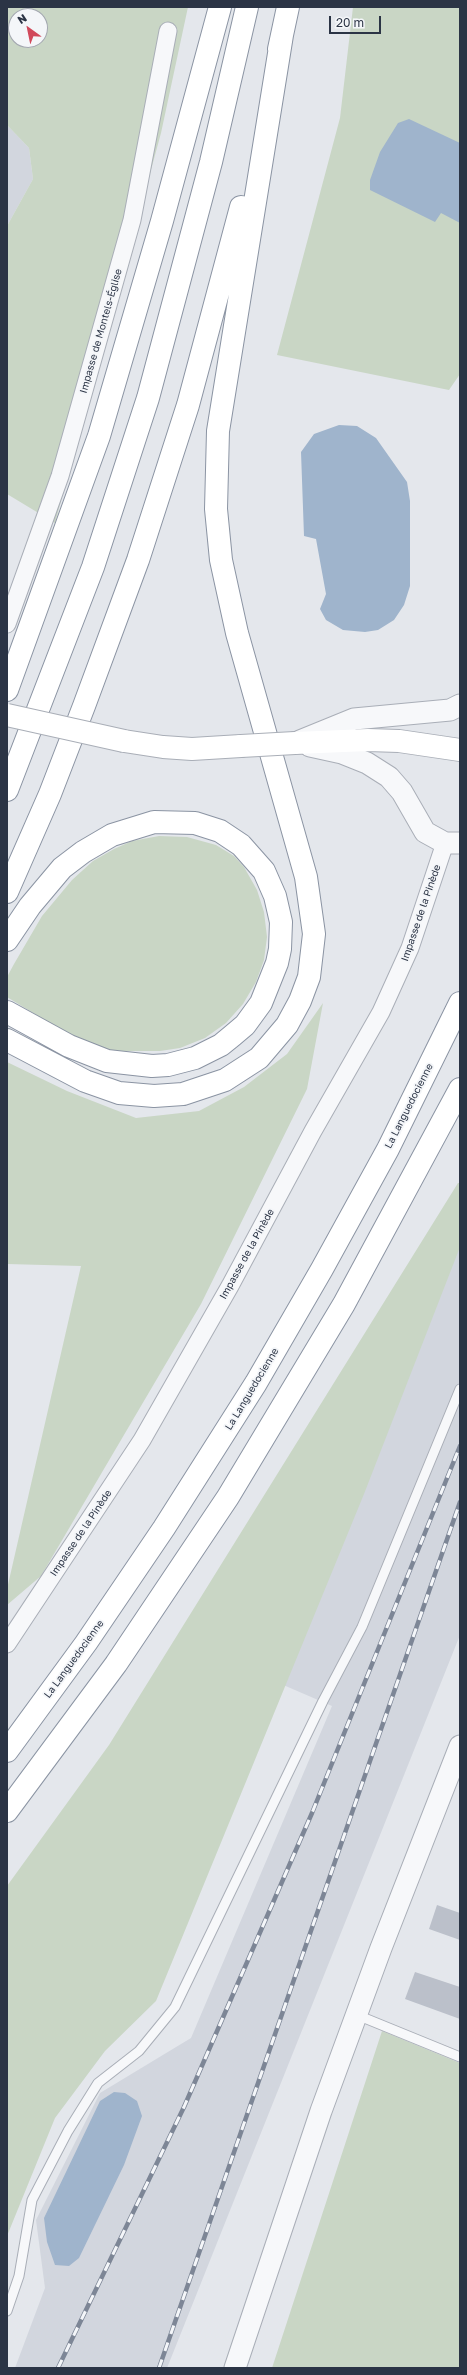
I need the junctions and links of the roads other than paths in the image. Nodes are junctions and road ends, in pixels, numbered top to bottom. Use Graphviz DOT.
graph roads {
  1 [pos="220,7"];
  2 [pos="247,7"];
  3 [pos="288,7"];
  4 [pos="168,30"];
  5 [pos="282,35"];
  6 [pos="7,624"];
  7 [pos="7,690"];
  8 [pos="460,705"];
  9 [pos="7,715"];
  10 [pos="295,743"];
  11 [pos="460,750"];
  12 [pos="7,790"];
  13 [pos="452,843"];
  14 [pos="7,892"];
  15 [pos="7,940"];
  16 [pos="460,1003"];
  17 [pos="14,1016"];
  18 [pos="8,1040"];
  19 [pos="460,1089"];
  20 [pos="460,1389"];
  21 [pos="7,1644"];
  22 [pos="460,1746"];
  23 [pos="7,1751"];
  24 [pos="7,1811"];
  25 [pos="357,2015"];
  26 [pos="460,2057"];
  27 [pos="7,2311"];
  28 [pos="236,2368"];
  1 -- 7 [label="main road"];
  2 -- 12 [label="main road"];
  3 -- 5 [label="main road"];
  4 -- 6 [label="street, Impasse de Montels-Église"];
  5 -- 14 [label="main road"];
  5 -- 18 [label="main road"];
  8 -- 10 [label="street"];
  9 -- 10 [label="main road, bridge"];
  10 -- 11 [label="main road"];
  10 -- 13 [label="street"];
  13 -- 21 [label="street, Impasse de la Pinède"];
  15 -- 17 [label="main road"];
  16 -- 23 [label="main road, La Languedocienne"];
  19 -- 24 [label="main road"];
  20 -- 27 [label="lane"];
  22 -- 25 [label="street"];
  25 -- 26 [label="lane"];
  25 -- 28 [label="street"];
}
